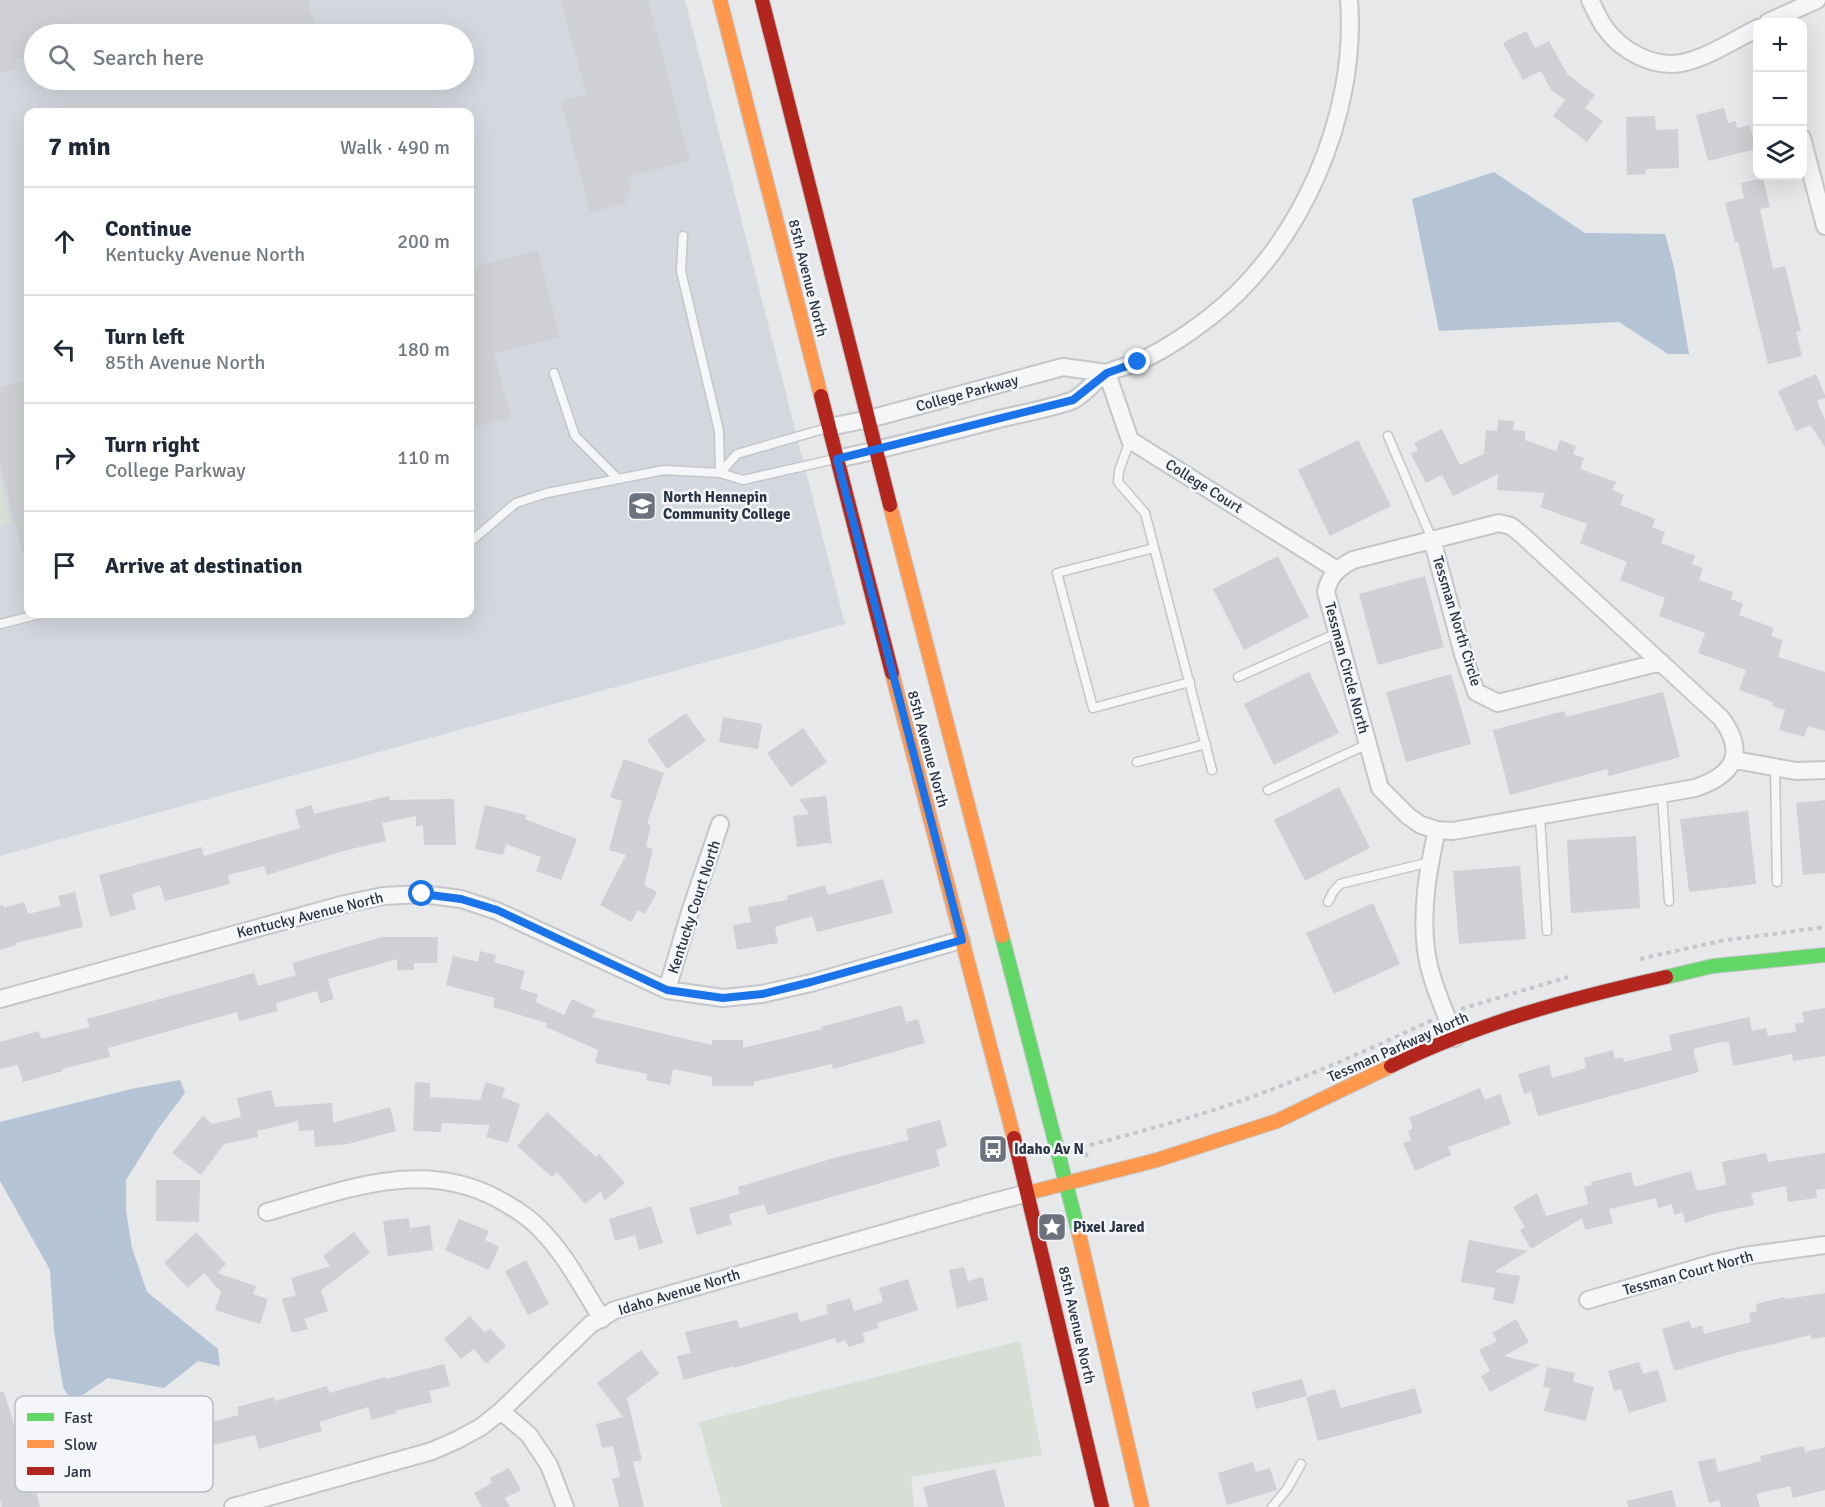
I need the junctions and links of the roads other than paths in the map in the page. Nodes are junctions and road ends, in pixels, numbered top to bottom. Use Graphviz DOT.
graph roads {
  1 [pos="720,0"];
  2 [pos="762,0"];
  3 [pos="1349,0"];
  4 [pos="1590,0"];
  5 [pos="1817,0"];
  6 [pos="1779,18"];
  7 [pos="1753,31"];
  8 [pos="790,59"];
  9 [pos="790,110"];
  10 [pos="1807,154"];
  11 [pos="1825,226"];
  12 [pos="683,236"];
  13 [pos="554,373"];
  14 [pos="1107,373"];
  15 [pos="869,419"];
  16 [pos="829,428"];
  17 [pos="1388,436"];
  18 [pos="1130,440"];
  19 [pos="878,450"];
  20 [pos="837,459"];
  21 [pos="720,473"];
  22 [pos="618,479"];
  23 [pos="474,539"];
  24 [pos="1432,539"];
  25 [pos="1154,548"];
  26 [pos="1337,570"];
  27 [pos="24,618"];
  28 [pos="0,624"];
  29 [pos="1337,633"];
  30 [pos="1661,662"];
  31 [pos="1238,676"];
  32 [pos="1190,682"];
  33 [pos="1206,744"];
  34 [pos="1368,744"];
  35 [pos="1735,760"];
  36 [pos="1137,762"];
  37 [pos="1775,767"];
  38 [pos="1212,770"];
  39 [pos="1825,770"];
  40 [pos="1268,790"];
  41 [pos="1662,794"];
  42 [pos="1540,816"];
  43 [pos="720,825"];
  44 [pos="1437,830"];
  45 [pos="1430,862"];
  46 [pos="1777,882"];
  47 [pos="1669,901"];
  48 [pos="1328,902"];
  49 [pos="1547,931"];
  50 [pos="962,940"];
  51 [pos="1825,955"];
  52 [pos="667,990"];
  53 [pos="0,999"];
  54 [pos="1455,1038"];
  55 [pos="1067,1183"];
  56 [pos="1028,1193"];
  57 [pos="267,1212"];
  58 [pos="1825,1245"];
  59 [pos="1588,1300"];
  60 [pos="602,1319"];
  61 [pos="501,1411"];
  62 [pos="1302,1464"];
  63 [pos="233,1507"];
  64 [pos="565,1507"];
  65 [pos="1101,1507"];
  66 [pos="1142,1507"];
  67 [pos="1272,1507"];
  1 -- 16 [label="main road, 85th Avenue North"];
  2 -- 9 [label="main road, 85th Avenue North"];
  3 -- 14 [label="street, College Parkway"];
  4 -- 7 [label="street"];
  5 -- 6 [label="street"];
  8 -- 9 [label="main road"];
  9 -- 15 [label="main road, 85th Avenue North"];
  10 -- 11 [label="street"];
  12 -- 21 [label="lane"];
  13 -- 22 [label="lane"];
  14 -- 15 [label="street, College Parkway"];
  14 -- 18 [label="street"];
  14 -- 19 [label="street, College Parkway"];
  15 -- 16 [label="street, College Parkway"];
  15 -- 19 [label="main road, 85th Avenue North"];
  16 -- 20 [label="main road, 85th Avenue North"];
  16 -- 21 [label="lane"];
  17 -- 24 [label="lane"];
  18 -- 25 [label="lane"];
  18 -- 26 [label="street, College Court"];
  19 -- 20 [label="street, College Parkway"];
  19 -- 55 [label="main road, 85th Avenue North"];
  20 -- 21 [label="lane"];
  20 -- 50 [label="main road, 85th Avenue North"];
  21 -- 22 [label="lane"];
  22 -- 23 [label="lane"];
  24 -- 26 [label="street"];
  24 -- 30 [label="street"];
  24 -- 30 [label="street, Tessman North Circle"];
  25 -- 32 [label="lane"];
  25 -- 32 [label="lane"];
  26 -- 29 [label="street, Tessman Circle North"];
  27 -- 28 [label="lane"];
  29 -- 31 [label="lane"];
  29 -- 34 [label="street, Tessman Circle North"];
  30 -- 35 [label="street"];
  32 -- 33 [label="lane"];
  33 -- 36 [label="lane"];
  33 -- 38 [label="lane"];
  34 -- 40 [label="lane"];
  34 -- 44 [label="street, Tessman Circle North"];
  35 -- 37 [label="street"];
  35 -- 41 [label="street, Tessman Circle North"];
  37 -- 39 [label="street"];
  37 -- 46 [label="lane"];
  41 -- 42 [label="street, Tessman Circle North"];
  41 -- 47 [label="lane"];
  42 -- 44 [label="street, Tessman Circle North"];
  42 -- 49 [label="lane"];
  43 -- 52 [label="street, Kentucky Court North"];
  44 -- 45 [label="street"];
  45 -- 48 [label="lane"];
  45 -- 54 [label="street"];
  50 -- 52 [label="street, Kentucky Avenue North"];
  50 -- 56 [label="main road, 85th Avenue North"];
  51 -- 54 [label="main road, Tessman Parkway North"];
  52 -- 53 [label="street, Kentucky Avenue North"];
  54 -- 55 [label="main road, Tessman Parkway North"];
  55 -- 56 [label="main road, Tessman Parkway North"];
  55 -- 66 [label="main road, 85th Avenue North"];
  56 -- 60 [label="street, Idaho Avenue North"];
  56 -- 65 [label="main road, 85th Avenue North"];
  57 -- 60 [label="street"];
  58 -- 59 [label="street, Tessman Court North"];
  60 -- 61 [label="street, Idaho Avenue North"];
  61 -- 63 [label="street, Idaho Avenue North"];
  61 -- 64 [label="street"];
  62 -- 67 [label="lane"];
}
